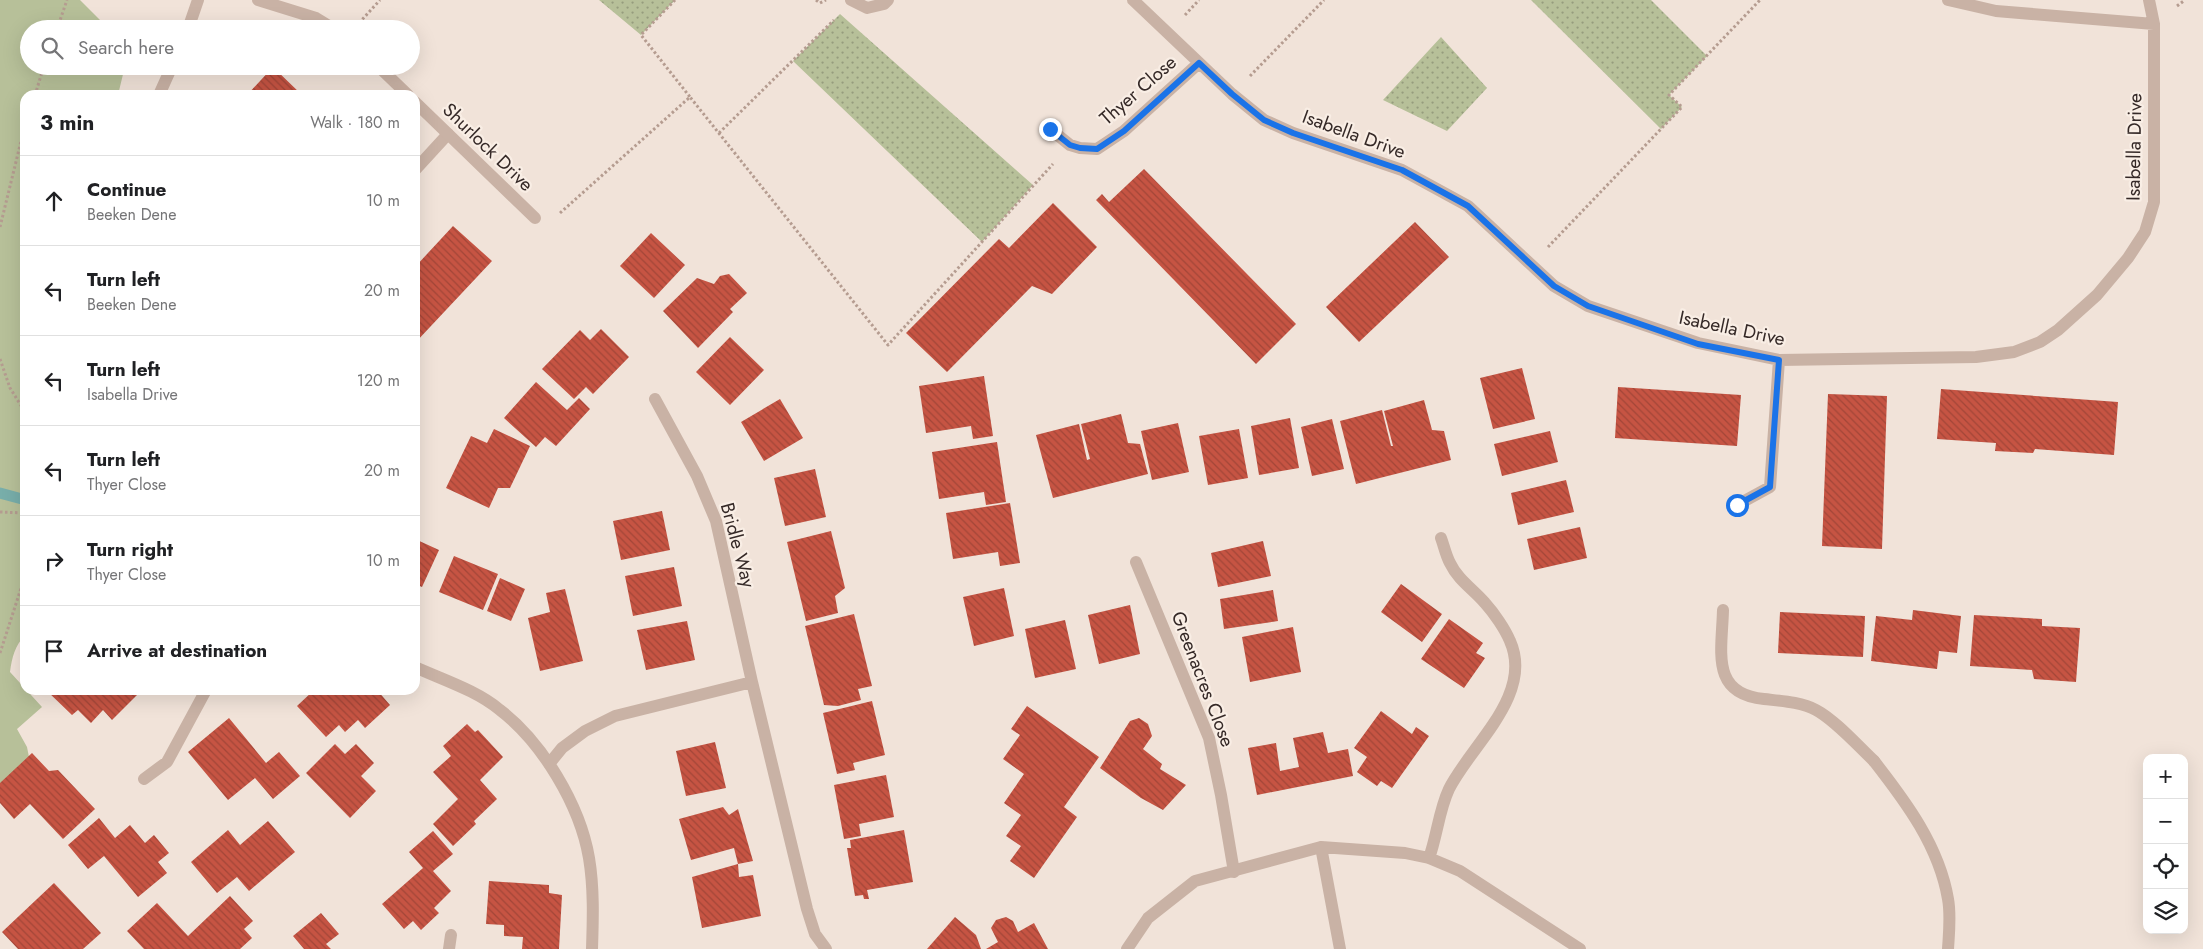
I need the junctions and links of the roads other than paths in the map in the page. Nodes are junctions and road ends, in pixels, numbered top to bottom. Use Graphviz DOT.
graph roads {
  1 [pos="198,0"];
  2 [pos="258,0"];
  3 [pos="888,0"];
  4 [pos="1133,0"];
  5 [pos="1948,0"];
  6 [pos="2149,0"];
  7 [pos="852,1"];
  8 [pos="191,20"];
  9 [pos="319,20"];
  10 [pos="2154,24"];
  11 [pos="1199,63"];
  12 [pos="168,75"];
  13 [pos="387,75"];
  14 [pos="161,90"];
  15 [pos="403,90"];
  16 [pos="420,107"];
  17 [pos="1050,129"];
  18 [pos="448,134"];
  19 [pos="420,165"];
  20 [pos="534,218"];
  21 [pos="1779,360"];
  22 [pos="655,399"];
  23 [pos="1737,505"];
  24 [pos="1441,538"];
  25 [pos="1136,562"];
  26 [pos="1723,610"];
  27 [pos="420,669"];
  28 [pos="752,682"];
  29 [pos="203,695"];
  30 [pos="549,764"];
  31 [pos="144,779"];
  32 [pos="1320,847"];
  33 [pos="1429,858"];
  34 [pos="1234,872"];
  35 [pos="451,935"];
  36 [pos="449,949"];
  37 [pos="592,949"];
  38 [pos="826,949"];
  39 [pos="1127,949"];
  40 [pos="1340,949"];
  41 [pos="1580,949"];
  42 [pos="1948,949"];
  1 -- 8 [label="street"];
  2 -- 9 [label="street"];
  3 -- 7 [label="street"];
  4 -- 11 [label="street, Isabella Drive"];
  5 -- 10 [label="street"];
  6 -- 10 [label="street, Isabella Drive"];
  10 -- 21 [label="street, Isabella Drive"];
  11 -- 17 [label="street, Thyer Close"];
  11 -- 21 [label="street, Isabella Drive"];
  12 -- 14 [label="street"];
  13 -- 15 [label="street"];
  16 -- 18 [label="street, Shurlock Drive"];
  18 -- 19 [label="street"];
  18 -- 20 [label="street, Shurlock Drive"];
  21 -- 23 [label="street"];
  22 -- 28 [label="street, Bridle Way"];
  24 -- 33 [label="street"];
  25 -- 34 [label="street, Greenacres Close"];
  26 -- 42 [label="street"];
  27 -- 30 [label="street"];
  28 -- 30 [label="street"];
  28 -- 38 [label="street, Bridle Way"];
  29 -- 31 [label="street"];
  30 -- 37 [label="street"];
  32 -- 33 [label="street"];
  32 -- 34 [label="street"];
  32 -- 40 [label="street"];
  33 -- 41 [label="street"];
  34 -- 39 [label="street"];
  35 -- 36 [label="street"];
}
